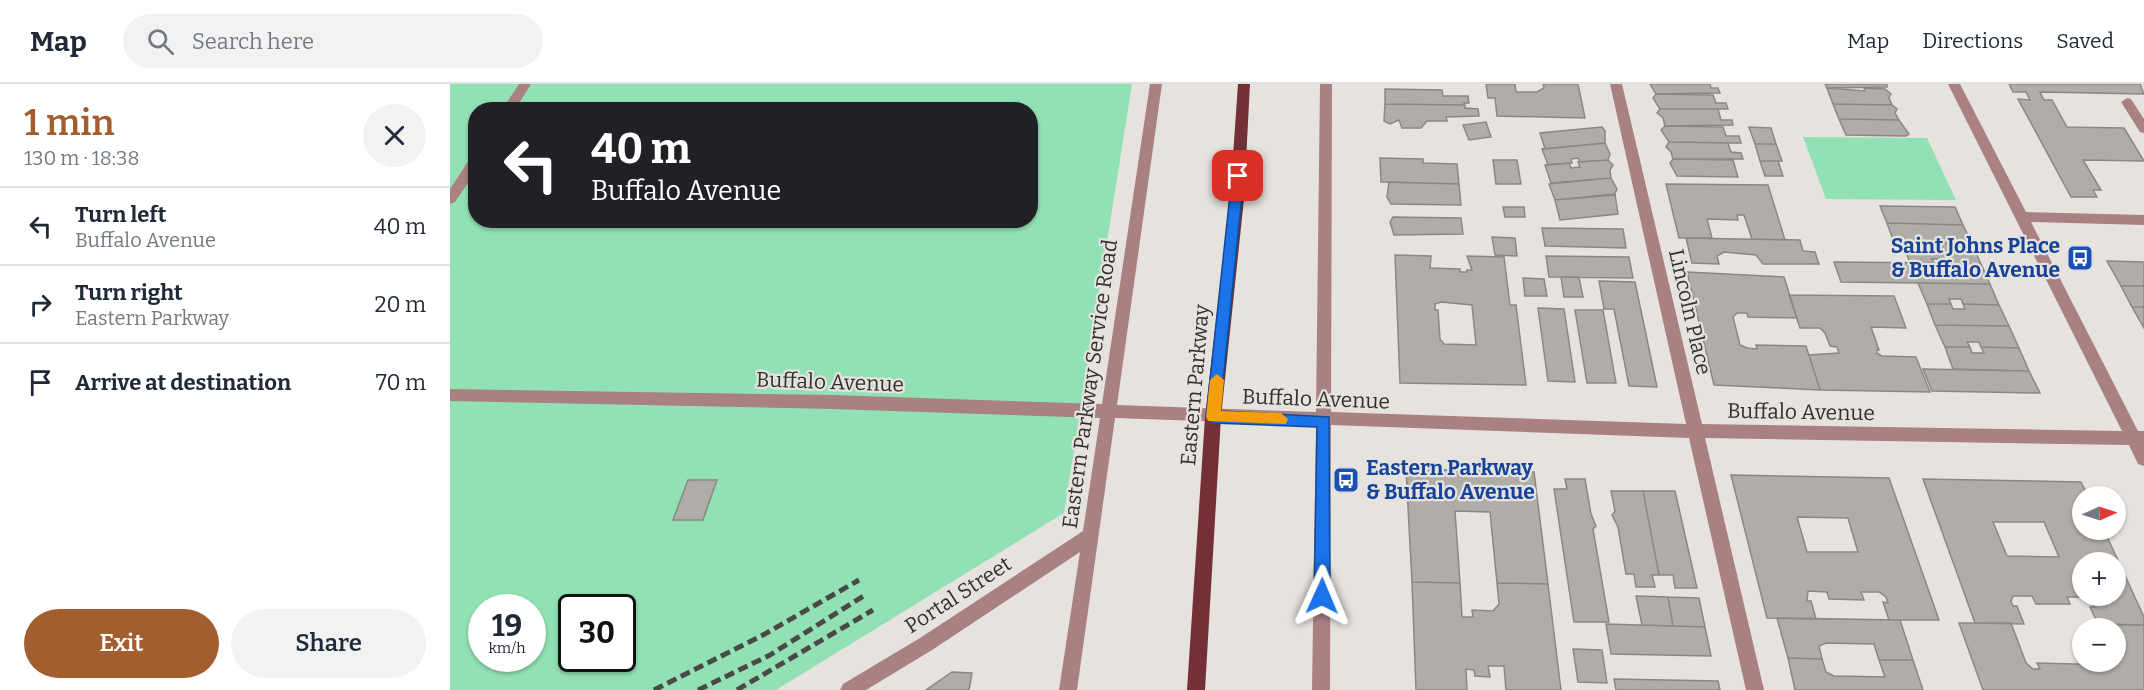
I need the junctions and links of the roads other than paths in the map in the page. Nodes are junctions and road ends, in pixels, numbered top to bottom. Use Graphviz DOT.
graph roads {
  1 [pos="525,84"];
  2 [pos="1155,84"];
  3 [pos="1244,84"];
  4 [pos="1326,84"];
  5 [pos="1616,84"];
  6 [pos="1954,84"];
  7 [pos="513,102"];
  8 [pos="2127,102"];
  9 [pos="2144,129"];
  10 [pos="468,172"];
  11 [pos="450,199"];
  12 [pos="2021,217"];
  13 [pos="2144,220"];
  14 [pos="450,395"];
  15 [pos="1109,413"];
  16 [pos="1213,417"];
  17 [pos="1324,421"];
  18 [pos="1696,431"];
  19 [pos="2139,438"];
  20 [pos="2144,459"];
  21 [pos="1090,536"];
  22 [pos="849,690"];
  23 [pos="1068,690"];
  24 [pos="1196,690"];
  25 [pos="1321,690"];
  26 [pos="1755,690"];
  1 -- 7 [label="street"];
  2 -- 15 [label="street, Eastern Parkway Service Road"];
  3 -- 16 [label="main road, Eastern Parkway"];
  4 -- 17 [label="street"];
  5 -- 18 [label="street, Lincoln Place"];
  6 -- 12 [label="street"];
  8 -- 9 [label="street"];
  10 -- 11 [label="street"];
  12 -- 13 [label="street"];
  12 -- 19 [label="street"];
  14 -- 15 [label="street, Buffalo Avenue"];
  15 -- 16 [label="street, Buffalo Avenue"];
  15 -- 21 [label="street, Eastern Parkway Service Road"];
  16 -- 17 [label="street, Buffalo Avenue"];
  16 -- 24 [label="main road, Eastern Parkway"];
  17 -- 18 [label="street, Buffalo Avenue"];
  17 -- 25 [label="street"];
  18 -- 19 [label="street, Buffalo Avenue"];
  18 -- 26 [label="street, Lincoln Place"];
  19 -- 20 [label="street"];
  21 -- 22 [label="street, Portal Street"];
  21 -- 23 [label="street, Eastern Parkway Service Road"];
}
